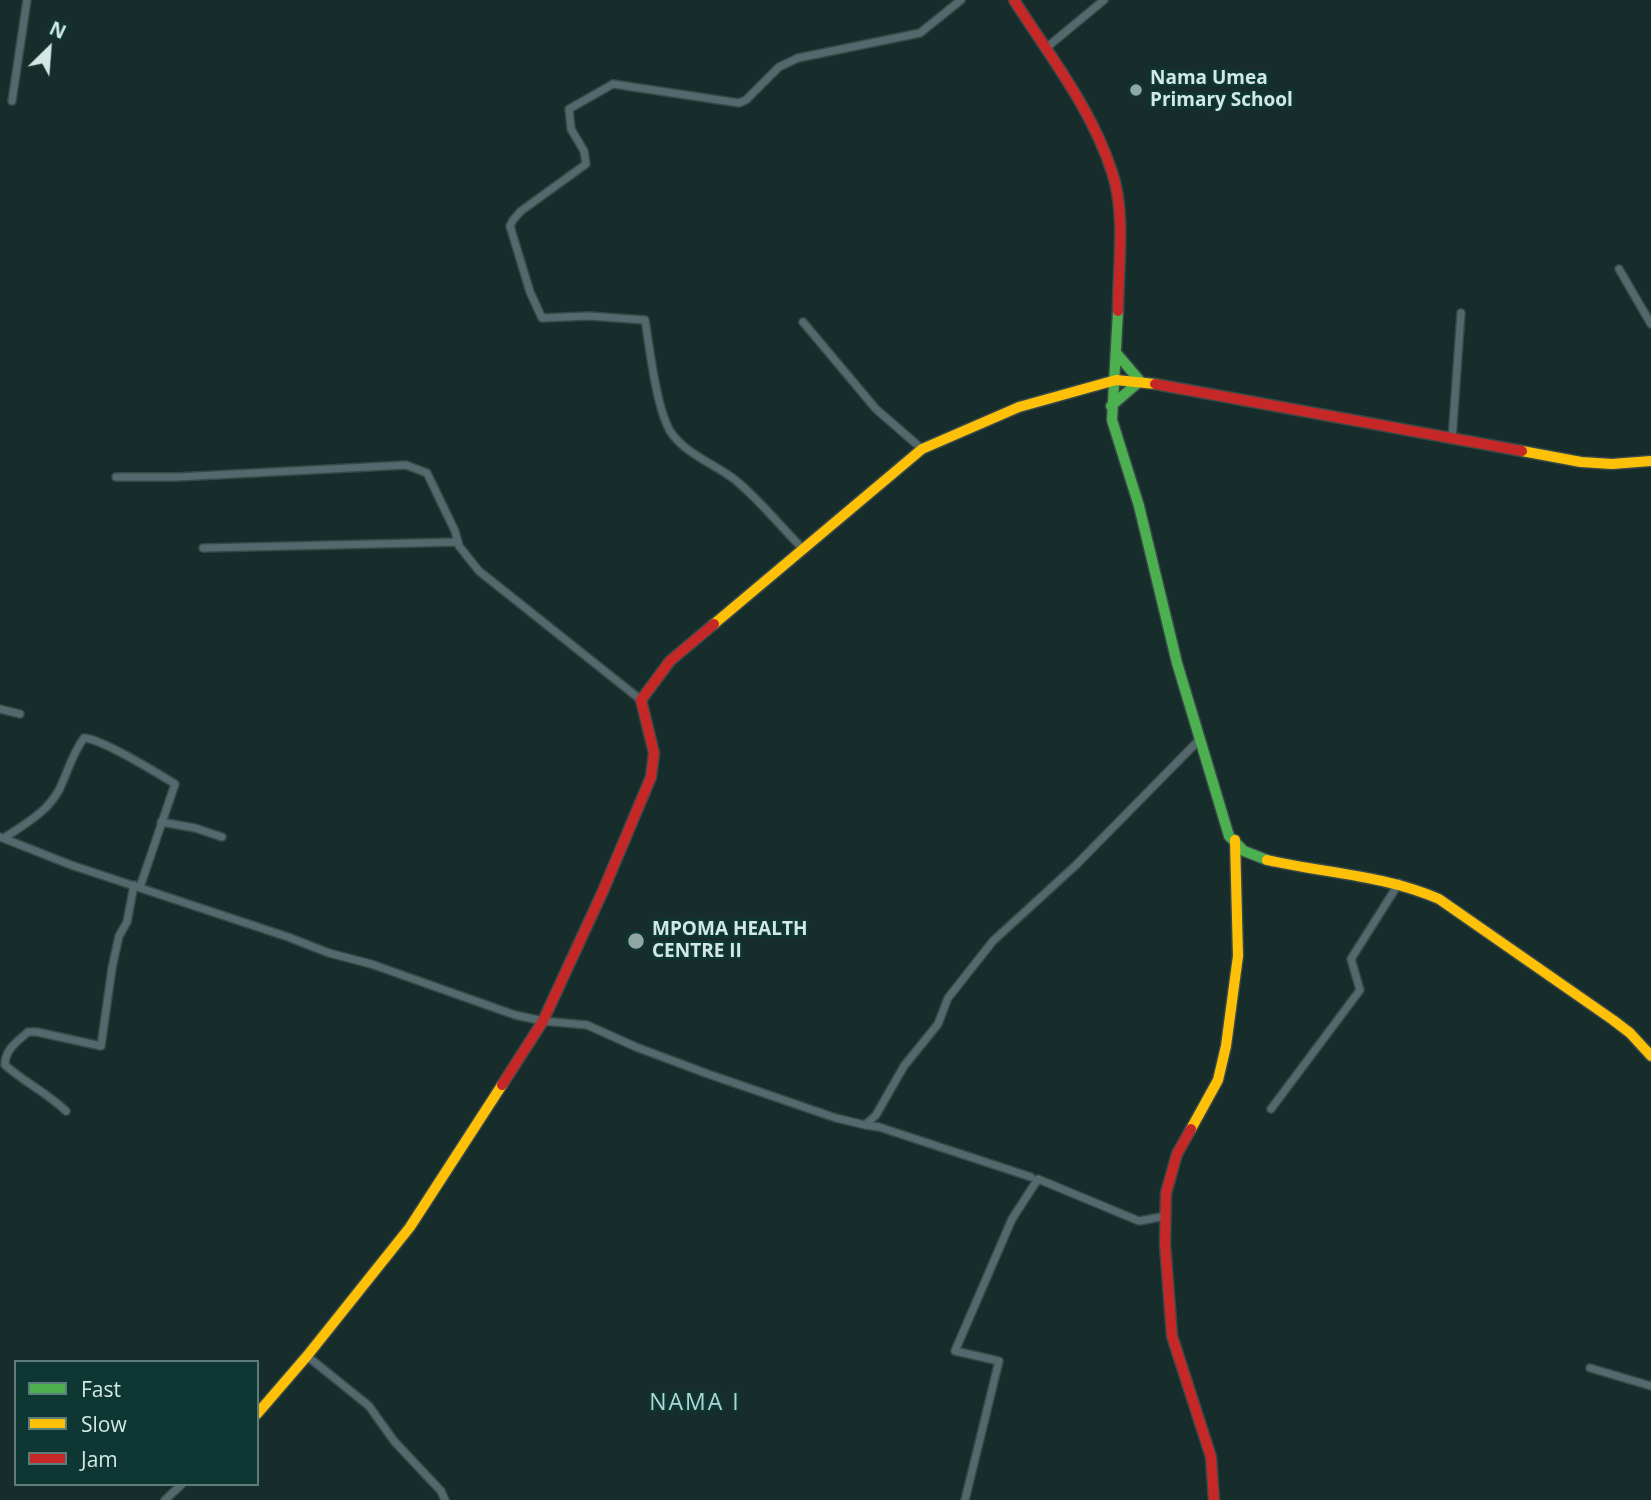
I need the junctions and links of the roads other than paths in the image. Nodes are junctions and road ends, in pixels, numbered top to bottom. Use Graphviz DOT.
graph roads {
  1 [pos="27,0"];
  2 [pos="961,0"];
  3 [pos="1014,0"];
  4 [pos="1104,0"];
  5 [pos="1046,48"];
  6 [pos="12,101"];
  7 [pos="1619,269"];
  8 [pos="1461,313"];
  9 [pos="803,322"];
  10 [pos="1651,324"];
  11 [pos="1117,354"];
  12 [pos="1116,380"];
  13 [pos="1140,381"];
  14 [pos="1111,406"];
  15 [pos="1452,439"];
  16 [pos="922,449"];
  17 [pos="1651,461"];
  18 [pos="116,477"];
  19 [pos="458,542"];
  20 [pos="203,548"];
  21 [pos="802,548"];
  22 [pos="641,701"];
  23 [pos="0,709"];
  24 [pos="20,714"];
  25 [pos="1200,739"];
  26 [pos="161,822"];
  27 [pos="222,837"];
  28 [pos="2,838"];
  29 [pos="1235,839"];
  30 [pos="1399,883"];
  31 [pos="137,886"];
  32 [pos="543,1021"];
  33 [pos="1651,1056"];
  34 [pos="1271,1109"];
  35 [pos="66,1111"];
  36 [pos="865,1125"];
  37 [pos="1031,1177"];
  38 [pos="1166,1216"];
  39 [pos="307,1356"];
  40 [pos="1590,1368"];
  41 [pos="1651,1386"];
  42 [pos="259,1412"];
  43 [pos="181,1486"];
  44 [pos="165,1500"];
  45 [pos="445,1500"];
  46 [pos="965,1500"];
  47 [pos="1214,1500"];
  1 -- 6 [label="street"];
  2 -- 21 [label="street"];
  3 -- 5 [label="street"];
  4 -- 5 [label="street"];
  5 -- 11 [label="street"];
  7 -- 10 [label="street"];
  8 -- 15 [label="street"];
  9 -- 16 [label="street"];
  11 -- 12 [label="street"];
  11 -- 13 [label="street"];
  12 -- 13 [label="street"];
  12 -- 14 [label="street"];
  12 -- 16 [label="street"];
  13 -- 14 [label="street"];
  13 -- 15 [label="street"];
  14 -- 25 [label="street"];
  15 -- 17 [label="street"];
  16 -- 21 [label="street"];
  18 -- 19 [label="street"];
  19 -- 20 [label="street"];
  19 -- 22 [label="street"];
  21 -- 22 [label="street"];
  22 -- 32 [label="street"];
  23 -- 24 [label="street"];
  25 -- 29 [label="street"];
  25 -- 36 [label="street"];
  26 -- 27 [label="street"];
  26 -- 28 [label="street"];
  26 -- 31 [label="street"];
  28 -- 31 [label="street"];
  29 -- 30 [label="street"];
  29 -- 38 [label="street"];
  30 -- 33 [label="street"];
  30 -- 34 [label="street"];
  31 -- 32 [label="street"];
  31 -- 35 [label="street"];
  32 -- 36 [label="street"];
  32 -- 39 [label="street"];
  36 -- 37 [label="street"];
  38 -- 46 [label="street"];
  38 -- 47 [label="street"];
  39 -- 42 [label="street"];
  39 -- 45 [label="street"];
  40 -- 41 [label="street"];
  43 -- 44 [label="street"];
}
